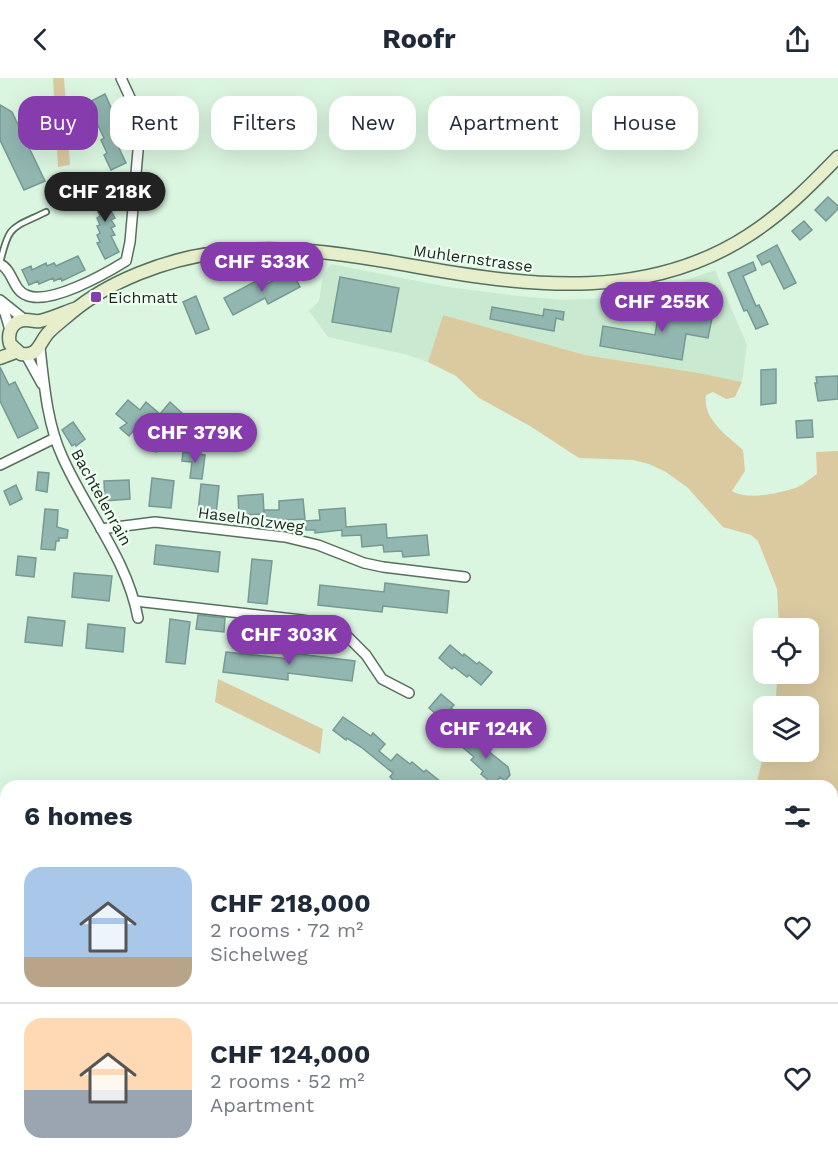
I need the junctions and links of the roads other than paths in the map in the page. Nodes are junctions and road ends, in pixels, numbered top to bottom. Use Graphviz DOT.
graph roads {
  1 [pos="122,78"];
  2 [pos="838,157"];
  3 [pos="46,212"];
  4 [pos="0,264"];
  5 [pos="0,300"];
  6 [pos="0,306"];
  7 [pos="78,308"];
  8 [pos="30,321"];
  9 [pos="6,335"];
  10 [pos="42,343"];
  11 [pos="21,353"];
  12 [pos="0,358"];
  13 [pos="45,388"];
  14 [pos="55,438"];
  15 [pos="0,465"];
  16 [pos="101,529"];
  17 [pos="465,576"];
  18 [pos="135,601"];
  19 [pos="138,618"];
  20 [pos="409,693"];
  1 -- 4 [label="street"];
  2 -- 7 [label="street, Muhlernstrasse"];
  3 -- 4 [label="lane"];
  5 -- 8 [label="street"];
  6 -- 9 [label="street"];
  7 -- 8 [label="street, Muhlernstrasse"];
  7 -- 10 [label="street, Muhlernstrasse"];
  8 -- 9 [label="street, Muhlernstrasse"];
  8 -- 10 [label="street"];
  9 -- 11 [label="street"];
  10 -- 11 [label="street, Muhlernstrasse"];
  10 -- 13 [label="street, Bachtelenrain"];
  11 -- 12 [label="street, Muhlernstrasse"];
  11 -- 13 [label="street, Bachtelenrain"];
  13 -- 14 [label="street, Bachtelenrain"];
  14 -- 15 [label="street"];
  14 -- 16 [label="street, Bachtelenrain"];
  16 -- 17 [label="street, Haselholzweg"];
  16 -- 18 [label="street, Bachtelenrain"];
  18 -- 19 [label="street, Bachtelenrain"];
  18 -- 20 [label="street"];
}
